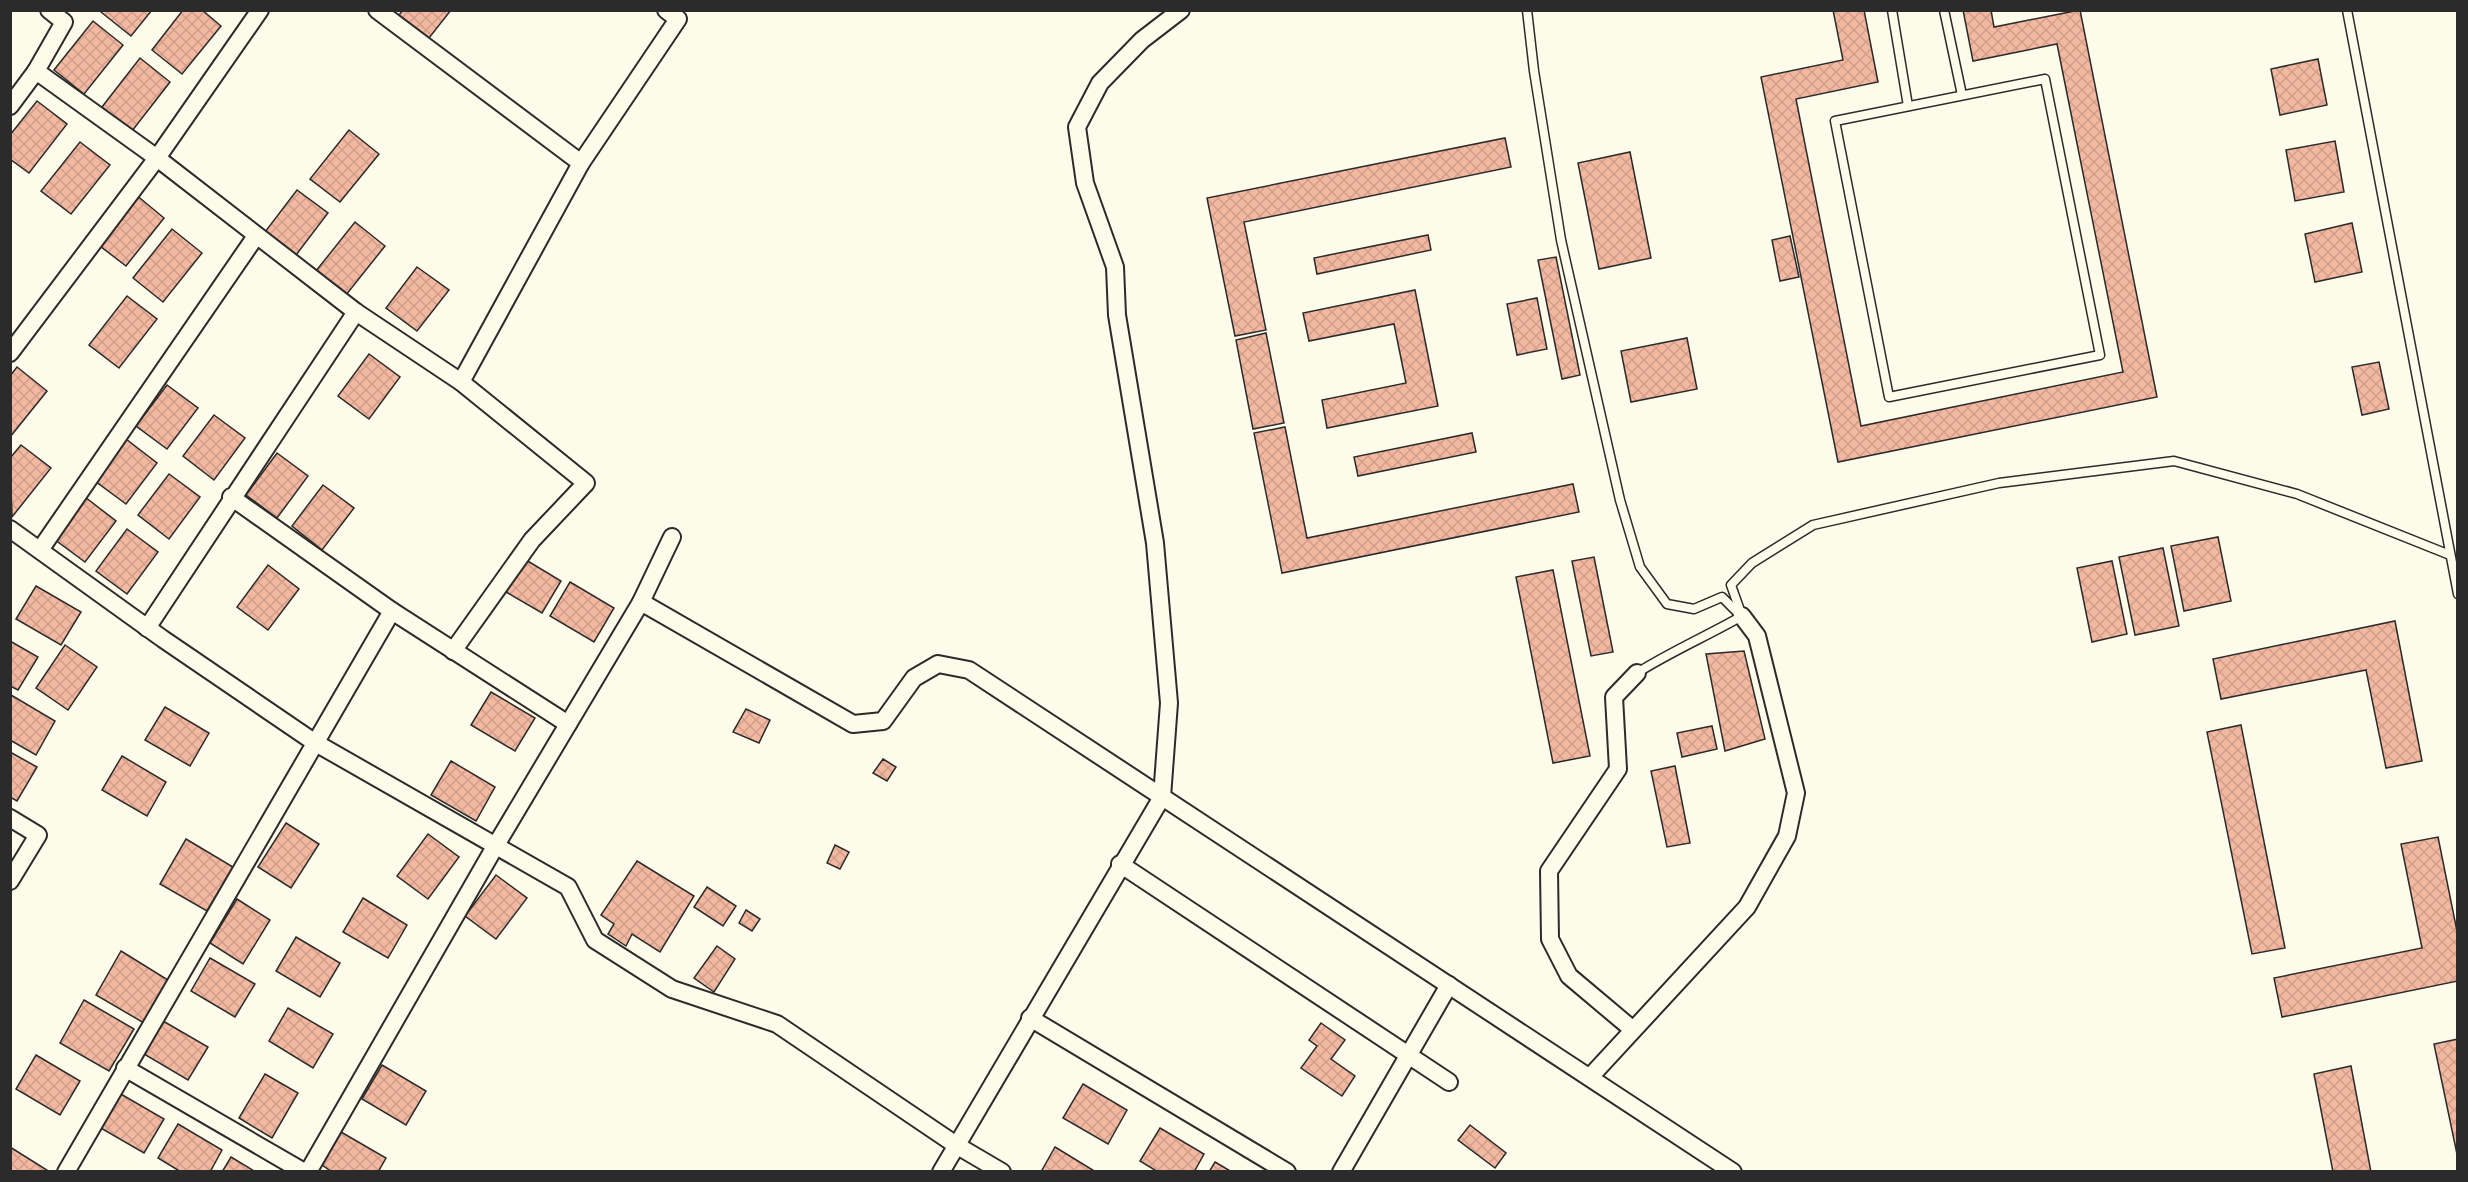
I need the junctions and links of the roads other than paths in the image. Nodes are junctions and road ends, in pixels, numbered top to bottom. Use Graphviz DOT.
graph roads {
  1 [pos="49,10"];
  2 [pos="260,10"];
  3 [pos="376,10"];
  4 [pos="666,10"];
  5 [pos="1181,10"];
  6 [pos="1527,10"];
  7 [pos="1892,10"];
  8 [pos="1944,10"];
  9 [pos="2347,10"];
  10 [pos="68,16"];
  11 [pos="36,71"];
  12 [pos="1962,95"];
  13 [pos="10,106"];
  14 [pos="1908,106"];
  15 [pos="157,158"];
  16 [pos="581,163"];
  17 [pos="256,236"];
  18 [pos="356,312"];
  19 [pos="10,354"];
  20 [pos="460,382"];
  21 [pos="231,497"];
  22 [pos="10,529"];
  23 [pos="672,537"];
  24 [pos="40,550"];
  25 [pos="2450,555"];
  26 [pos="2457,594"];
  27 [pos="641,602"];
  28 [pos="392,611"];
  29 [pos="1742,616"];
  30 [pos="147,628"];
  31 [pos="453,651"];
  32 [pos="1637,673"];
  33 [pos="568,724"];
  34 [pos="314,742"];
  35 [pos="1162,797"];
  36 [pos="10,818"];
  37 [pos="496,845"];
  38 [pos="1120,864"];
  39 [pos="10,881"];
  40 [pos="1449,985"];
  41 [pos="1030,1018"];
  42 [pos="1632,1029"];
  43 [pos="1407,1056"];
  44 [pos="125,1068"];
  45 [pos="1590,1077"];
  46 [pos="1449,1082"];
  47 [pos="957,1144"];
  48 [pos="66,1172"];
  49 [pos="306,1172"];
  50 [pos="941,1172"];
  51 [pos="1002,1172"];
  52 [pos="1287,1172"];
  53 [pos="1341,1172"];
  54 [pos="1733,1172"];
  1 -- 10 [label="street"];
  2 -- 15 [label="street"];
  3 -- 16 [label="street"];
  4 -- 16 [label="street"];
  5 -- 35 [label="street"];
  6 -- 29 [label="lane"];
  7 -- 14 [label="lane"];
  8 -- 12 [label="lane"];
  9 -- 25 [label="lane"];
  10 -- 11 [label="street"];
  11 -- 13 [label="street"];
  11 -- 15 [label="street"];
  12 -- 14 [label="lane"];
  12 -- 14 [label="lane"];
  15 -- 17 [label="street"];
  15 -- 19 [label="street"];
  16 -- 20 [label="street"];
  17 -- 18 [label="street"];
  17 -- 24 [label="street"];
  18 -- 20 [label="street"];
  18 -- 21 [label="street"];
  20 -- 31 [label="street"];
  21 -- 28 [label="street"];
  21 -- 30 [label="street"];
  22 -- 24 [label="street"];
  23 -- 27 [label="street"];
  24 -- 30 [label="street"];
  25 -- 26 [label="lane"];
  25 -- 29 [label="lane"];
  27 -- 33 [label="street"];
  27 -- 35 [label="street"];
  28 -- 31 [label="street"];
  28 -- 34 [label="street"];
  29 -- 32 [label="lane"];
  29 -- 42 [label="street"];
  30 -- 34 [label="street"];
  31 -- 33 [label="street"];
  32 -- 42 [label="street"];
  33 -- 37 [label="street"];
  34 -- 37 [label="street"];
  34 -- 44 [label="street"];
  35 -- 38 [label="street"];
  35 -- 40 [label="street"];
  36 -- 39 [label="street"];
  37 -- 47 [label="street"];
  37 -- 49 [label="street"];
  38 -- 41 [label="street"];
  38 -- 43 [label="street"];
  40 -- 43 [label="street"];
  40 -- 45 [label="street"];
  41 -- 47 [label="street"];
  41 -- 52 [label="street"];
  42 -- 45 [label="street"];
  43 -- 46 [label="street"];
  43 -- 53 [label="street"];
  44 -- 48 [label="street"];
  44 -- 49 [label="street"];
  45 -- 54 [label="street"];
  47 -- 50 [label="street"];
  47 -- 51 [label="street"];
}
